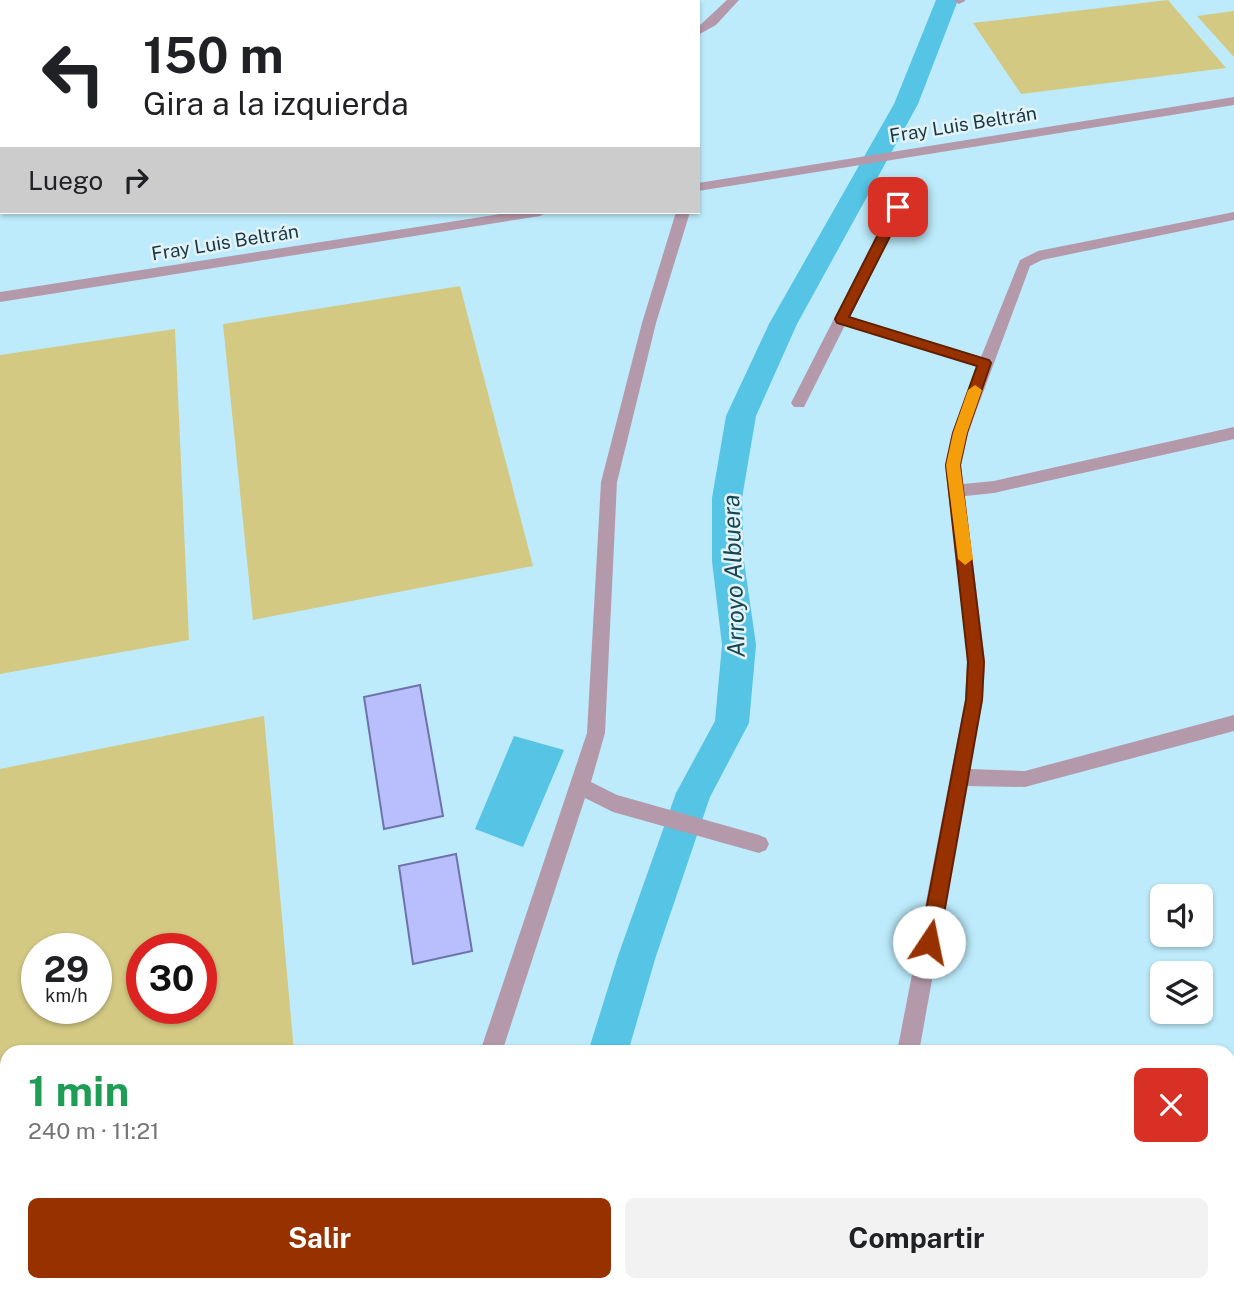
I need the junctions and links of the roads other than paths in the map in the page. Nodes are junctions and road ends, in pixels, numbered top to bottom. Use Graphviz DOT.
graph roads {
  1 [pos="733,0"];
  2 [pos="700,31"];
  3 [pos="1234,101"];
  4 [pos="700,187"];
  5 [pos="898,207"];
  6 [pos="527,214"];
  7 [pos="682,214"];
  8 [pos="1234,216"];
  9 [pos="0,297"];
  10 [pos="841,319"];
  11 [pos="984,363"];
  12 [pos="799,404"];
  13 [pos="1234,433"];
  14 [pos="957,491"];
  15 [pos="1234,723"];
  16 [pos="961,777"];
  17 [pos="580,786"];
  18 [pos="759,844"];
  19 [pos="493,1045"];
  20 [pos="909,1045"];
  1 -- 2 [label="street"];
  3 -- 4 [label="street, Fray Luis Beltrán"];
  5 -- 10 [label="street"];
  6 -- 9 [label="street, Fray Luis Beltrán"];
  7 -- 17 [label="street"];
  8 -- 11 [label="street"];
  10 -- 11 [label="street"];
  10 -- 12 [label="street"];
  11 -- 14 [label="street"];
  13 -- 14 [label="street"];
  14 -- 16 [label="street"];
  15 -- 16 [label="street"];
  16 -- 20 [label="street"];
  17 -- 18 [label="street"];
  17 -- 19 [label="street"];
}
